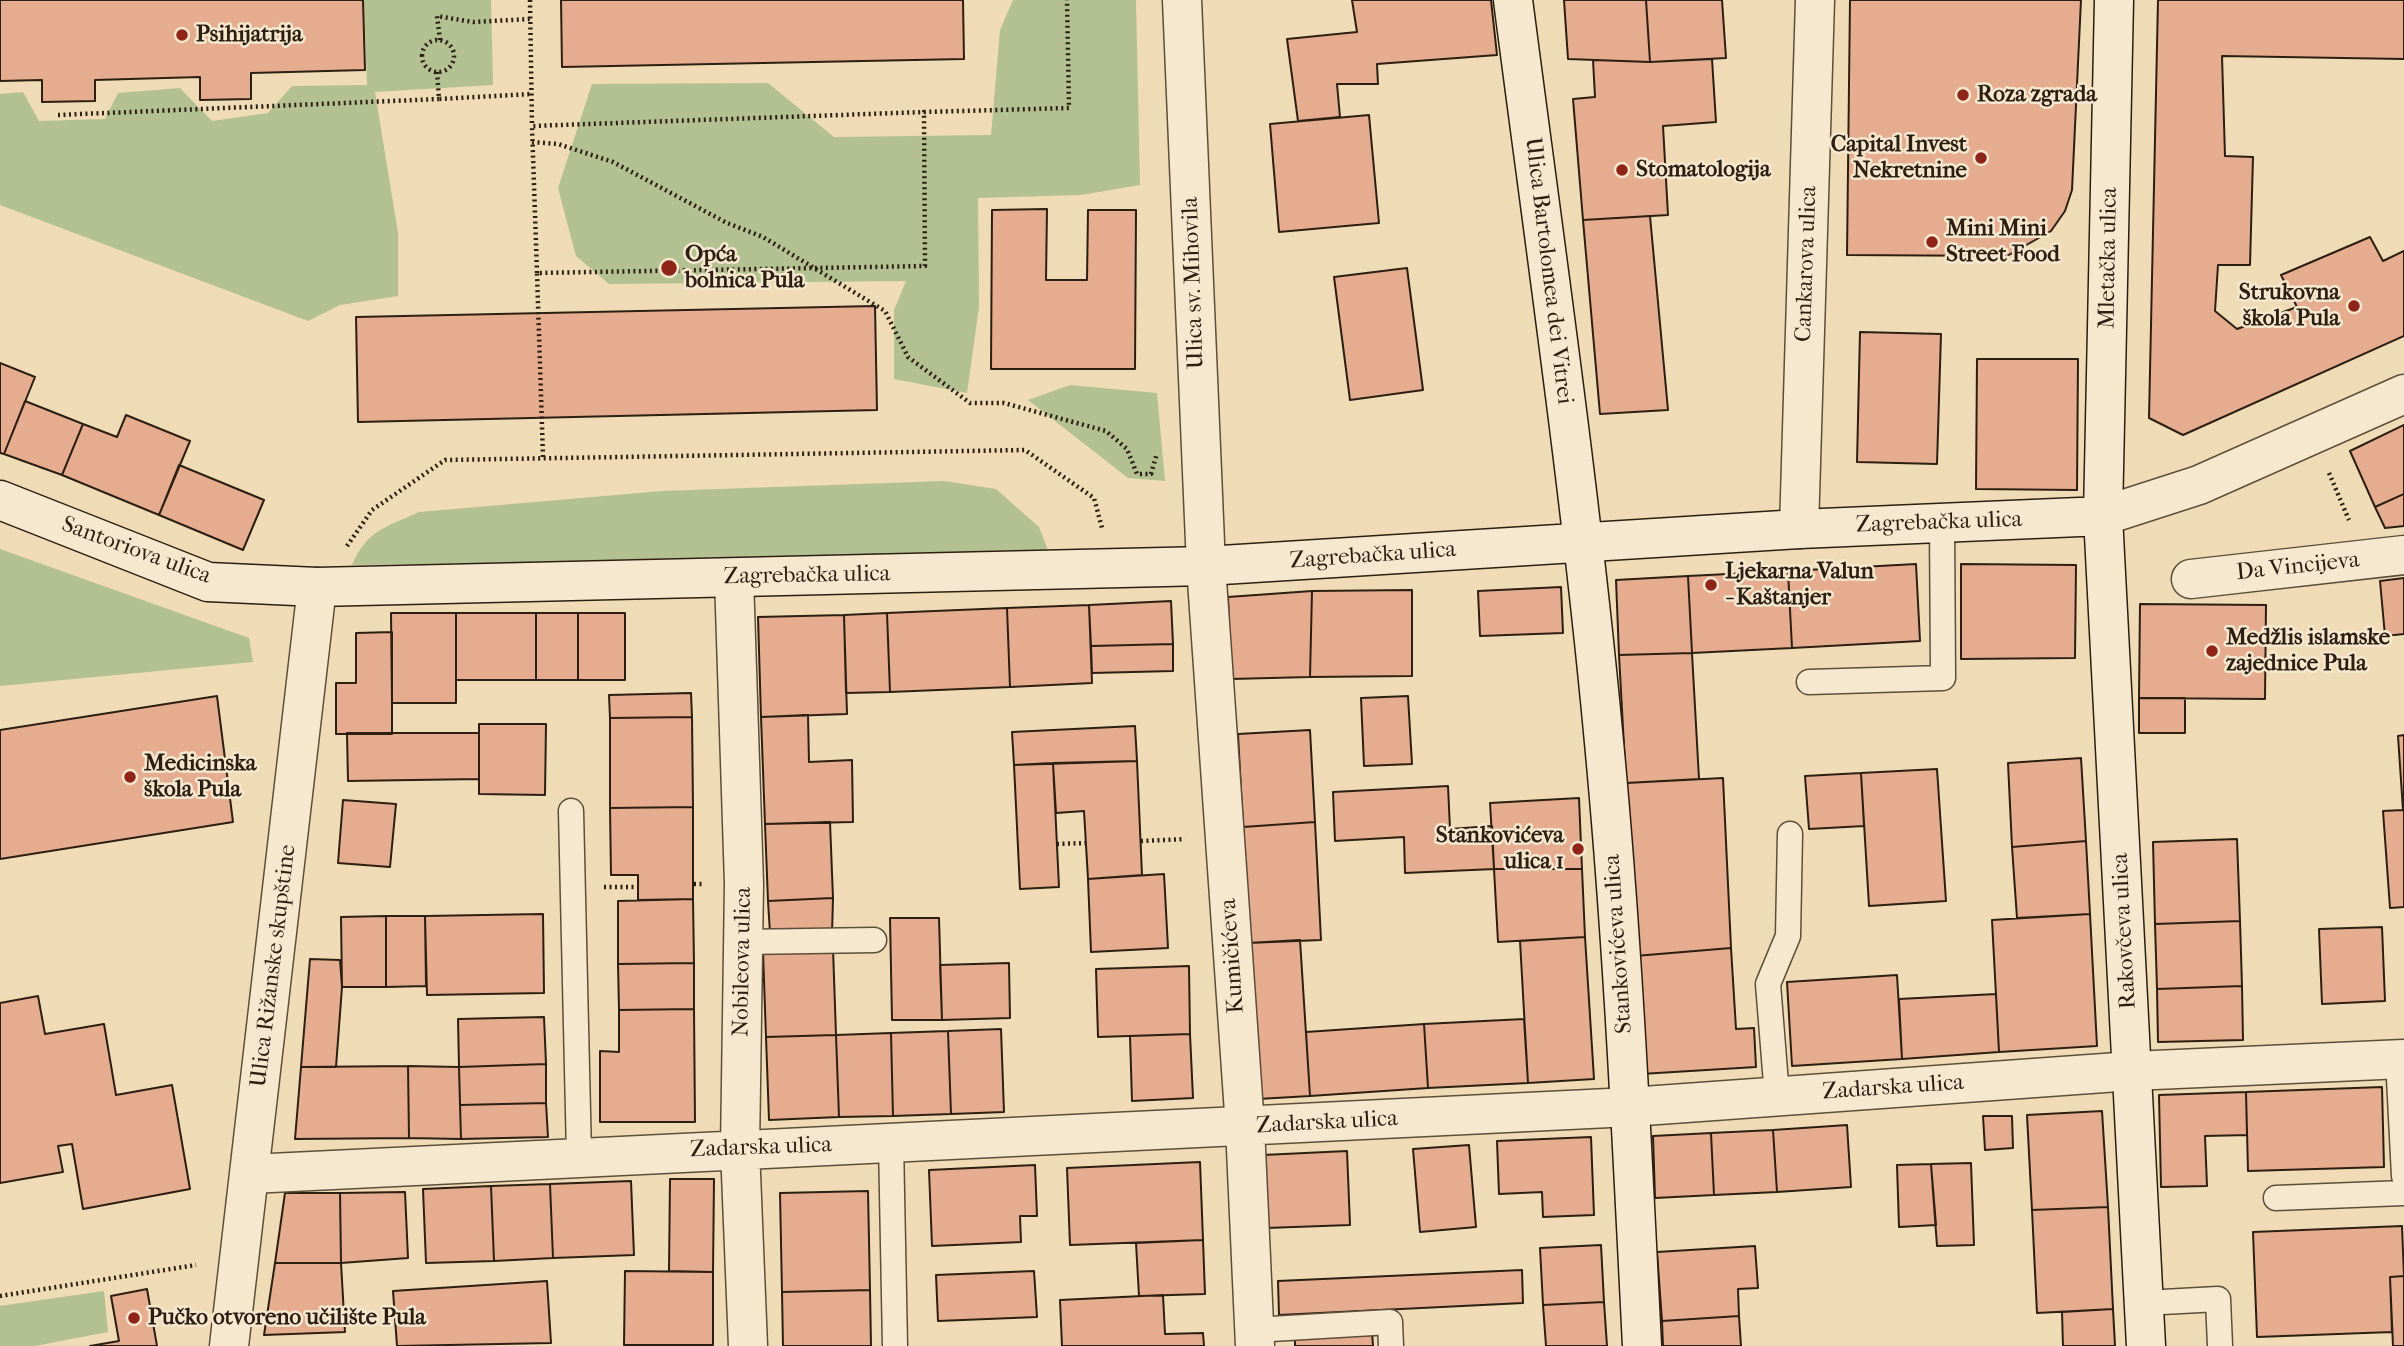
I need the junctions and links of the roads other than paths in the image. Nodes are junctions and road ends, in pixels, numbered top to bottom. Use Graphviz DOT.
graph roads {
  1 [pos="1182,0"];
  2 [pos="1513,0"];
  3 [pos="1815,0"];
  4 [pos="2115,0"];
  5 [pos="2404,394"];
  6 [pos="0,499"];
  7 [pos="2103,516"];
  8 [pos="1942,523"];
  9 [pos="1799,528"];
  10 [pos="1583,542"];
  11 [pos="2404,555"];
  12 [pos="1206,566"];
  13 [pos="734,578"];
  14 [pos="2191,579"];
  15 [pos="317,587"];
  16 [pos="1809,682"];
  17 [pos="571,811"];
  18 [pos="1790,834"];
  19 [pos="874,940"];
  20 [pos="743,942"];
  21 [pos="2401,1059"];
  22 [pos="2132,1071"];
  23 [pos="1777,1096"];
  24 [pos="1630,1107"];
  25 [pos="1245,1127"];
  26 [pos="891,1142"];
  27 [pos="740,1149"];
  28 [pos="579,1155"];
  29 [pos="250,1174"];
  30 [pos="2404,1176"];
  31 [pos="2404,1192"];
  32 [pos="2276,1198"];
  33 [pos="2144,1303"];
  34 [pos="1255,1338"];
  35 [pos="229,1346"];
  36 [pos="748,1346"];
  37 [pos="895,1346"];
  38 [pos="1391,1346"];
  39 [pos="1642,1346"];
  40 [pos="2146,1346"];
  41 [pos="2220,1346"];
  1 -- 12 [label="street, Ulica sv. Mihovila"];
  2 -- 10 [label="street, Ulica Bartolomea dei Vitrei"];
  3 -- 9 [label="street, Cankarova ulica"];
  4 -- 7 [label="street, Mletačka ulica"];
  5 -- 7 [label="street, Zagrebačka ulica"];
  6 -- 15 [label="street, Santoriova ulica"];
  7 -- 8 [label="street, Zagrebačka ulica"];
  7 -- 22 [label="street, Rakovčeva ulica"];
  8 -- 9 [label="street, Zagrebačka ulica"];
  8 -- 16 [label="lane"];
  9 -- 10 [label="street, Zagrebačka ulica"];
  10 -- 12 [label="street, Zagrebačka ulica"];
  10 -- 24 [label="street, Stankovićeva ulica"];
  11 -- 14 [label="street, Da Vincijeva"];
  12 -- 13 [label="street, Zagrebačka ulica"];
  12 -- 25 [label="street, Kumičićeva"];
  13 -- 15 [label="street, Zagrebačka ulica"];
  13 -- 20 [label="street, Nobileova ulica"];
  15 -- 29 [label="street, Ulica Rižanske skupštine"];
  17 -- 28 [label="lane"];
  18 -- 23 [label="lane"];
  19 -- 20 [label="lane"];
  20 -- 27 [label="street, Nobileova ulica"];
  21 -- 22 [label="street, Zadarska ulica"];
  21 -- 30 [label="lane"];
  22 -- 23 [label="street, Zadarska ulica"];
  22 -- 33 [label="street, Rakovčeva ulica"];
  23 -- 24 [label="street, Zadarska ulica"];
  24 -- 25 [label="street, Zadarska ulica"];
  24 -- 39 [label="street, Stankovićeva ulica"];
  25 -- 26 [label="street, Zadarska ulica"];
  25 -- 34 [label="street, Kumičićeva"];
  26 -- 27 [label="street, Zadarska ulica"];
  26 -- 37 [label="lane"];
  27 -- 28 [label="street, Zadarska ulica"];
  27 -- 36 [label="street, Nobileova ulica"];
  28 -- 29 [label="street, Zadarska ulica"];
  29 -- 35 [label="street, Ulica Rižanske skupštine"];
  31 -- 32 [label="lane"];
  33 -- 40 [label="street, Rakovčeva ulica"];
  33 -- 41 [label="lane"];
  34 -- 38 [label="lane"];
}
